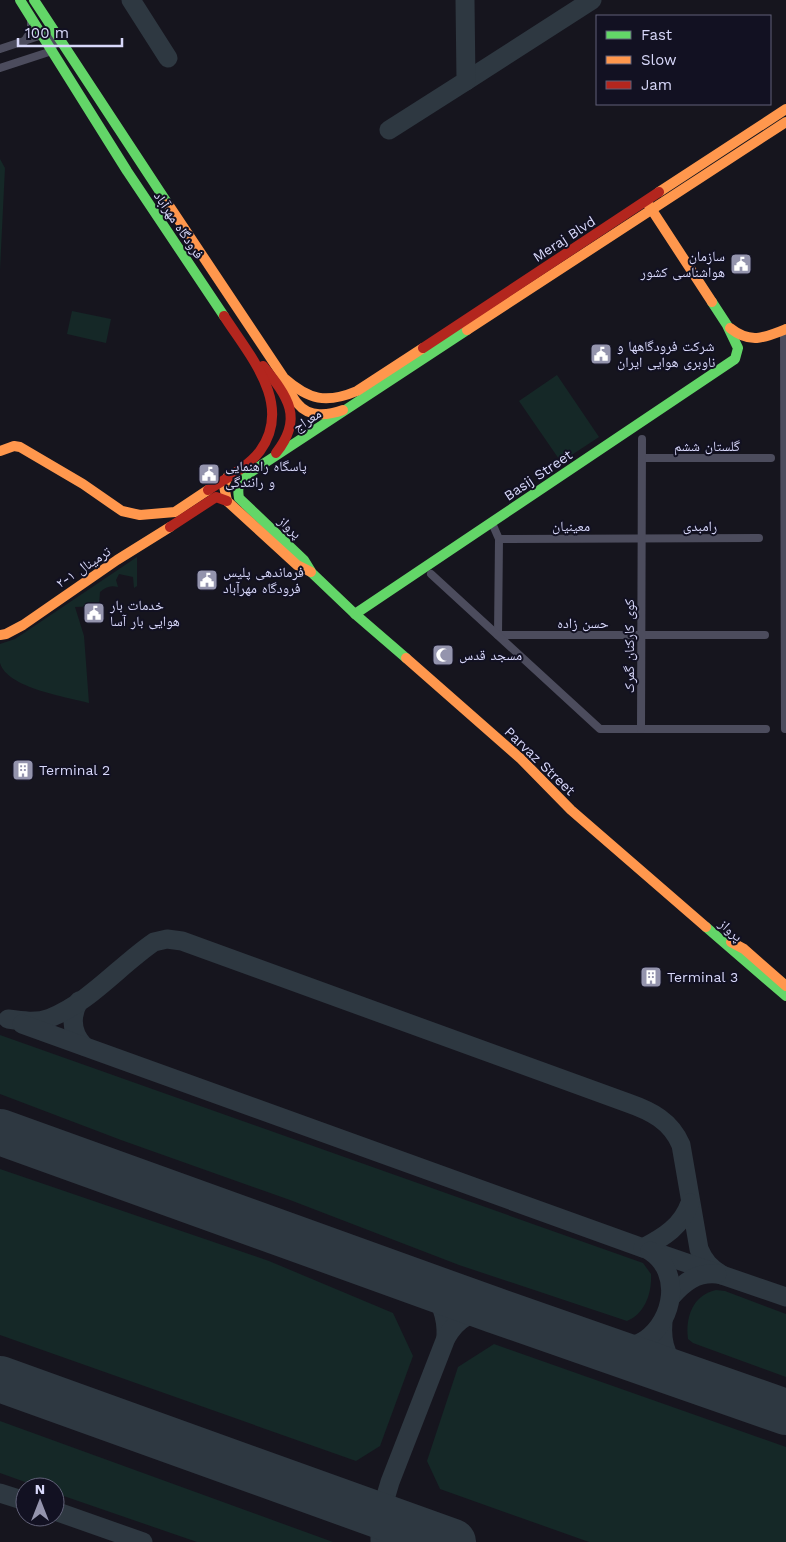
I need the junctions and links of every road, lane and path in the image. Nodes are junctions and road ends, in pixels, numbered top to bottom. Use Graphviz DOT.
graph roads {
  1 [pos="20,0"];
  2 [pos="34,0"];
  3 [pos="31,17"];
  4 [pos="55,34"];
  5 [pos="42,35"];
  6 [pos="24,42"];
  7 [pos="0,49"];
  8 [pos="52,51"];
  9 [pos="0,68"];
  10 [pos="786,109"];
  11 [pos="786,122"];
  12 [pos="753,137"];
  13 [pos="646,201"];
  14 [pos="652,210"];
  15 [pos="188,233"];
  16 [pos="174,242"];
  17 [pos="727,325"];
  18 [pos="785,329"];
  19 [pos="234,330"];
  20 [pos="284,378"];
  21 [pos="357,391"];
  22 [pos="363,400"];
  23 [pos="642,439"];
  24 [pos="0,451"];
  25 [pos="642,458"];
  26 [pos="771,458"];
  27 [pos="267,462"];
  28 [pos="228,476"];
  29 [pos="210,488"];
  30 [pos="785,494"];
  31 [pos="216,497"];
  32 [pos="227,501"];
  33 [pos="178,516"];
  34 [pos="492,523"];
  35 [pos="759,538"];
  36 [pos="499,539"];
  37 [pos="642,539"];
  38 [pos="312,573"];
  39 [pos="431,574"];
  40 [pos="355,614"];
  41 [pos="0,635"];
  42 [pos="498,635"];
  43 [pos="642,635"];
  44 [pos="765,635"];
  45 [pos="641,729"];
  46 [pos="766,729"];
  47 [pos="785,729"];
  48 [pos="707,927"];
  49 [pos="786,986"];
  50 [pos="786,996"];
  1 -- 3 [label="main road, فرودگاه مهرآباد"];
  2 -- 4 [label="main road, فرودگاه مهرآباد"];
  3 -- 5 [label="main road, فرودگاه مهرآباد"];
  3 -- 6 [label="street"];
  4 -- 5 [label="street"];
  4 -- 8 [label="street"];
  4 -- 15 [label="main road, فرودگاه مهرآباد"];
  5 -- 6 [label="street"];
  5 -- 8 [label="main road, فرودگاه مهرآباد"];
  6 -- 7 [label="street"];
  8 -- 9 [label="street"];
  8 -- 16 [label="main road, فرودگاه مهرآباد"];
  10 -- 12 [label="main road, Meraj Blvd"];
  11 -- 12 [label="main road, Meraj Blvd"];
  12 -- 13 [label="main road, Meraj Blvd"];
  12 -- 14 [label="main road, Meraj Blvd"];
  13 -- 14 [label="main road"];
  13 -- 21 [label="main road, Meraj Blvd"];
  14 -- 17 [label="main road"];
  14 -- 22 [label="main road, Meraj Blvd"];
  15 -- 16 [label="main road"];
  15 -- 20 [label="main road, فرودگاه مهرآباد"];
  16 -- 19 [label="main road, فرودگاه مهرآباد"];
  17 -- 18 [label="main road"];
  17 -- 34 [label="main road, Basij Street"];
  18 -- 30 [label="street"];
  19 -- 27 [label="main road"];
  19 -- 28 [label="main road, فرودگاه مهرآباد"];
  20 -- 21 [label="main road, فرودگاه مهرآباد"];
  20 -- 22 [label="main road"];
  22 -- 27 [label="main road, معراج"];
  23 -- 25 [label="street, کوی کارکنان گمرک"];
  24 -- 33 [label="main road"];
  25 -- 26 [label="street, گلستان ششم"];
  25 -- 37 [label="street, کوی کارکنان گمرک"];
  27 -- 38 [label="main road, پرواز"];
  28 -- 29 [label="main road"];
  28 -- 32 [label="main road"];
  29 -- 31 [label="main road"];
  29 -- 33 [label="main road"];
  30 -- 47 [label="street"];
  31 -- 32 [label="main road"];
  31 -- 33 [label="main road"];
  32 -- 38 [label="main road"];
  33 -- 41 [label="main road, ترمینال ۱-۲"];
  34 -- 36 [label="street"];
  34 -- 40 [label="main road, Basij Street"];
  35 -- 37 [label="street, رامبدی"];
  36 -- 37 [label="street, معینیان"];
  36 -- 42 [label="street"];
  37 -- 43 [label="street, کوی کارکنان گمرک"];
  38 -- 40 [label="main road, پرواز"];
  39 -- 42 [label="street"];
  40 -- 48 [label="main road, Parvaz Street"];
  42 -- 43 [label="street, حسن زاده"];
  42 -- 45 [label="street"];
  43 -- 44 [label="street, حسن زاده"];
  43 -- 45 [label="street, کوی کارکنان گمرک"];
  45 -- 46 [label="street"];
  48 -- 49 [label="main road, پرواز"];
  48 -- 50 [label="main road, پرواز"];
}
